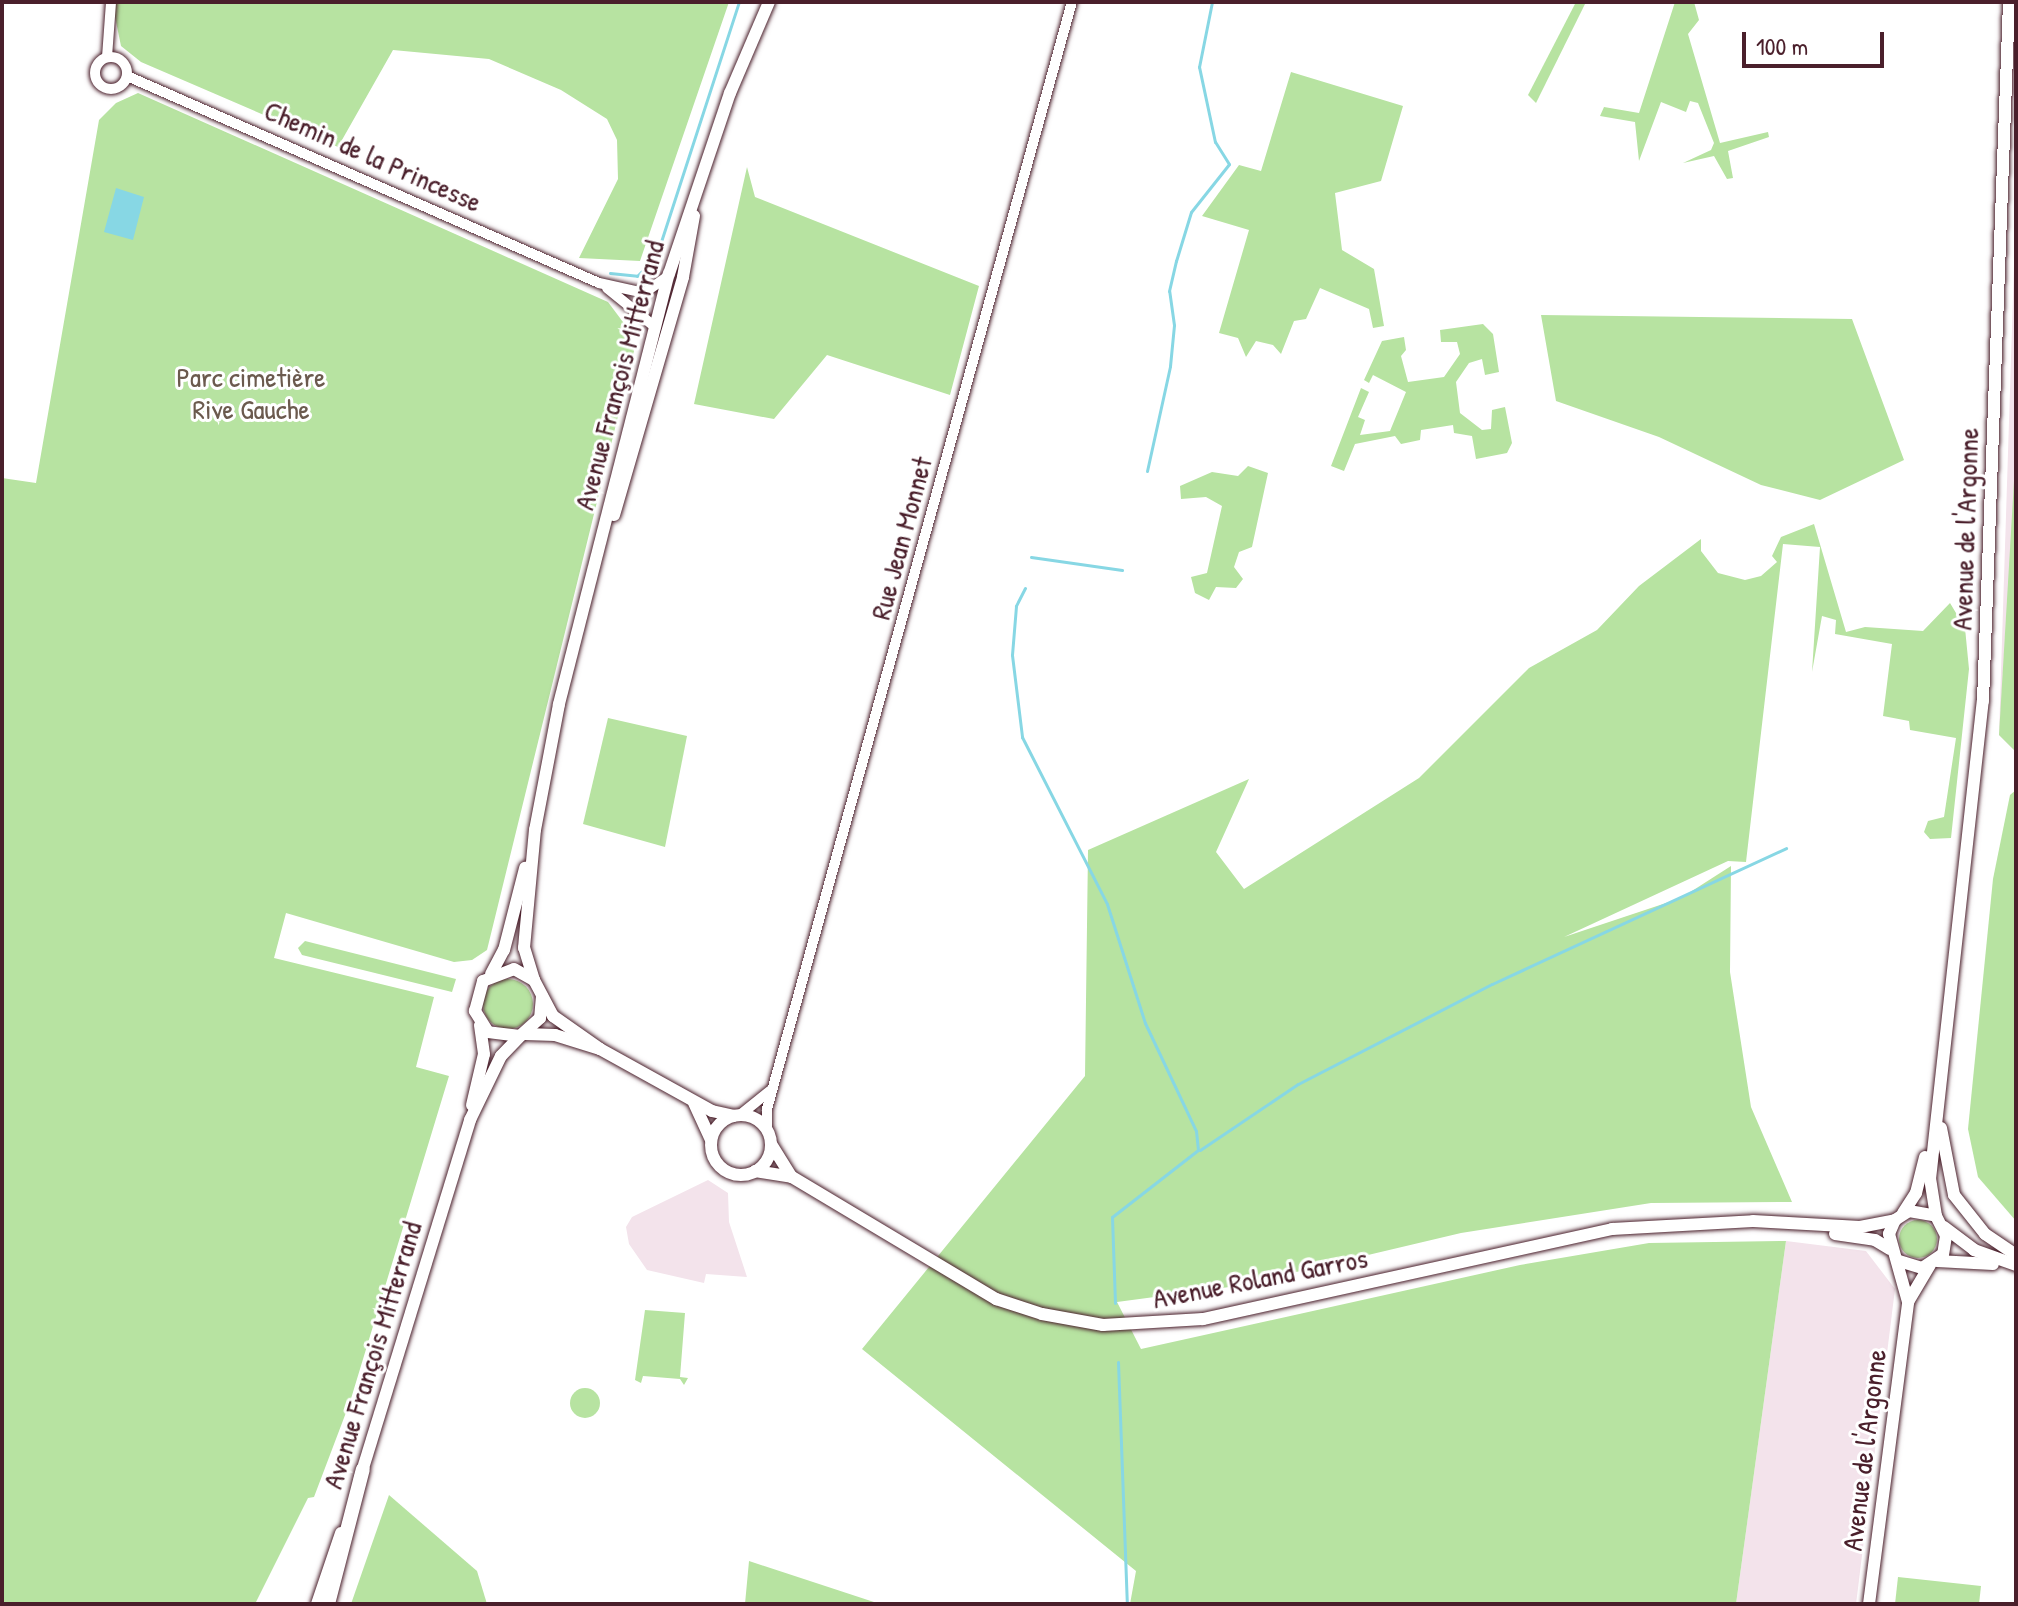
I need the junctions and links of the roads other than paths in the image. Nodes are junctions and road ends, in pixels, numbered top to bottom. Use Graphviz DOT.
graph roads {
  1 [pos="111,2"];
  2 [pos="769,2"];
  3 [pos="1072,2"];
  4 [pos="2009,2"];
  5 [pos="107,57"];
  6 [pos="127,76"];
  7 [pos="699,191"];
  8 [pos="669,274"];
  9 [pos="599,283"];
  10 [pos="654,326"];
  11 [pos="594,575"];
  12 [pos="535,830"];
  13 [pos="491,974"];
  14 [pos="534,980"];
  15 [pos="542,996"];
  16 [pos="480,1024"];
  17 [pos="523,1035"];
  18 [pos="600,1049"];
  19 [pos="1942,1055"];
  20 [pos="1940,1080"];
  21 [pos="775,1086"];
  22 [pos="692,1101"];
  23 [pos="736,1115"];
  24 [pos="470,1120"];
  25 [pos="767,1130"];
  26 [pos="711,1140"];
  27 [pos="771,1144"];
  28 [pos="755,1171"];
  29 [pos="792,1177"];
  30 [pos="1899,1217"];
  31 [pos="1721,1222"];
  32 [pos="1940,1222"];
  33 [pos="1890,1249"];
  34 [pos="2016,1255"];
  35 [pos="1899,1261"];
  36 [pos="1933,1263"];
  37 [pos="2016,1268"];
  38 [pos="1908,1302"];
  39 [pos="363,1469"];
  40 [pos="319,1602"];
  41 [pos="1869,1604"];
  1 -- 5 [label="street"];
  2 -- 7 [label="main road, Avenue François Mitterrand"];
  3 -- 21 [label="street, Rue Jean Monnet"];
  4 -- 19 [label="main road, Avenue de l'Argonne"];
  5 -- 6 [label="street"];
  5 -- 6 [label="street"];
  6 -- 9 [label="street, Chemin de la Princesse"];
  7 -- 8 [label="main road, Avenue François Mitterrand"];
  7 -- 11 [label="main road, Avenue François Mitterrand"];
  8 -- 9 [label="street, Chemin de la Princesse"];
  8 -- 10 [label="main road, Avenue François Mitterrand"];
  9 -- 10 [label="street, Chemin de la Princesse"];
  10 -- 11 [label="main road, Avenue François Mitterrand"];
  11 -- 12 [label="main road, Avenue François Mitterrand"];
  12 -- 13 [label="main road, Avenue François Mitterrand"];
  12 -- 14 [label="main road, Avenue François Mitterrand"];
  13 -- 14 [label="main road"];
  13 -- 16 [label="main road"];
  14 -- 15 [label="main road"];
  15 -- 17 [label="main road"];
  15 -- 18 [label="main road"];
  16 -- 17 [label="main road"];
  16 -- 24 [label="main road, Avenue François Mitterrand"];
  17 -- 18 [label="main road"];
  17 -- 24 [label="main road, Avenue François Mitterrand"];
  18 -- 22 [label="main road"];
  19 -- 20 [label="main road, Avenue de l'Argonne"];
  19 -- 30 [label="main road, Avenue de l'Argonne"];
  20 -- 32 [label="main road, Avenue de l'Argonne"];
  20 -- 34 [label="main road"];
  21 -- 23 [label="street"];
  21 -- 25 [label="street, Rue Jean Monnet"];
  22 -- 23 [label="main road"];
  22 -- 26 [label="main road"];
  23 -- 25 [label="main road"];
  23 -- 26 [label="main road"];
  24 -- 39 [label="main road, Avenue François Mitterrand"];
  25 -- 27 [label="main road"];
  26 -- 28 [label="main road"];
  27 -- 28 [label="main road"];
  27 -- 29 [label="main road, Avenue Roland Garros"];
  28 -- 29 [label="main road, Avenue Roland Garros"];
  29 -- 31 [label="main road, Avenue Roland Garros"];
  30 -- 31 [label="main road, Avenue Roland Garros"];
  30 -- 32 [label="main road"];
  30 -- 33 [label="main road"];
  31 -- 33 [label="main road, Avenue Roland Garros"];
  32 -- 36 [label="main road"];
  32 -- 37 [label="main road"];
  33 -- 35 [label="main road"];
  35 -- 36 [label="main road"];
  35 -- 38 [label="main road"];
  36 -- 37 [label="main road"];
  36 -- 38 [label="main road"];
  38 -- 41 [label="main road, Avenue de l'Argonne"];
  39 -- 40 [label="highway"];
}
